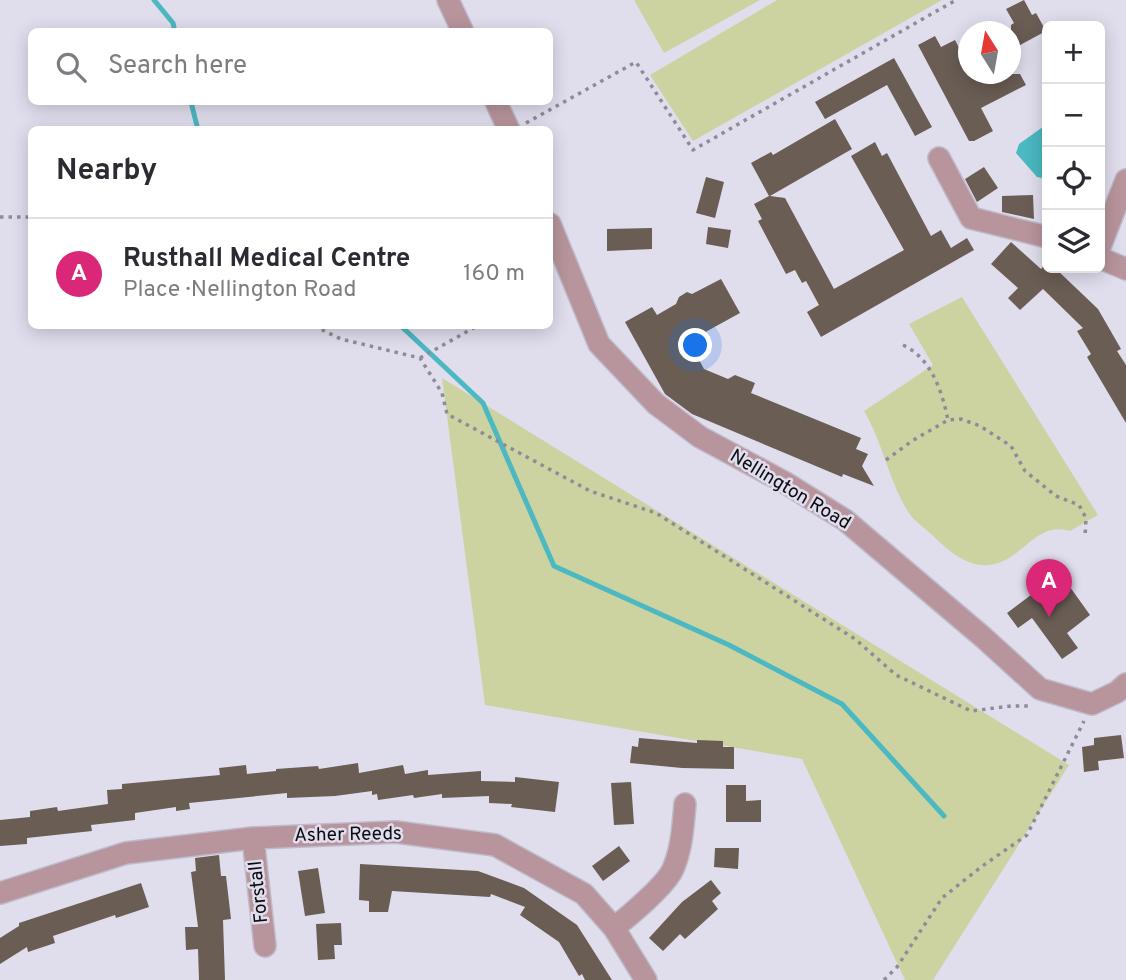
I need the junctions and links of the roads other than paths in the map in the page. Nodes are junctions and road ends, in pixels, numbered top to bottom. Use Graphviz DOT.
graph roads {
  1 [pos="448,0"];
  2 [pos="461,28"];
  3 [pos="499,105"];
  4 [pos="518,126"];
  5 [pos="939,158"];
  6 [pos="1126,180"];
  7 [pos="553,231"];
  8 [pos="1105,234"];
  9 [pos="1042,236"];
  10 [pos="1105,260"];
  11 [pos="1126,269"];
  12 [pos="1126,684"];
  13 [pos="685,804"];
  14 [pos="253,838"];
  15 [pos="0,893"];
  16 [pos="614,928"];
  17 [pos="265,946"];
  18 [pos="646,980"];
  1 -- 2 [label="street"];
  3 -- 4 [label="street"];
  5 -- 9 [label="street"];
  6 -- 8 [label="street"];
  7 -- 12 [label="street, Nellington Road"];
  10 -- 11 [label="street"];
  13 -- 16 [label="street"];
  14 -- 15 [label="street, Asher Reeds"];
  14 -- 16 [label="street, Asher Reeds"];
  14 -- 17 [label="street, Forstall"];
  16 -- 18 [label="street, Asher Reeds"];
}
